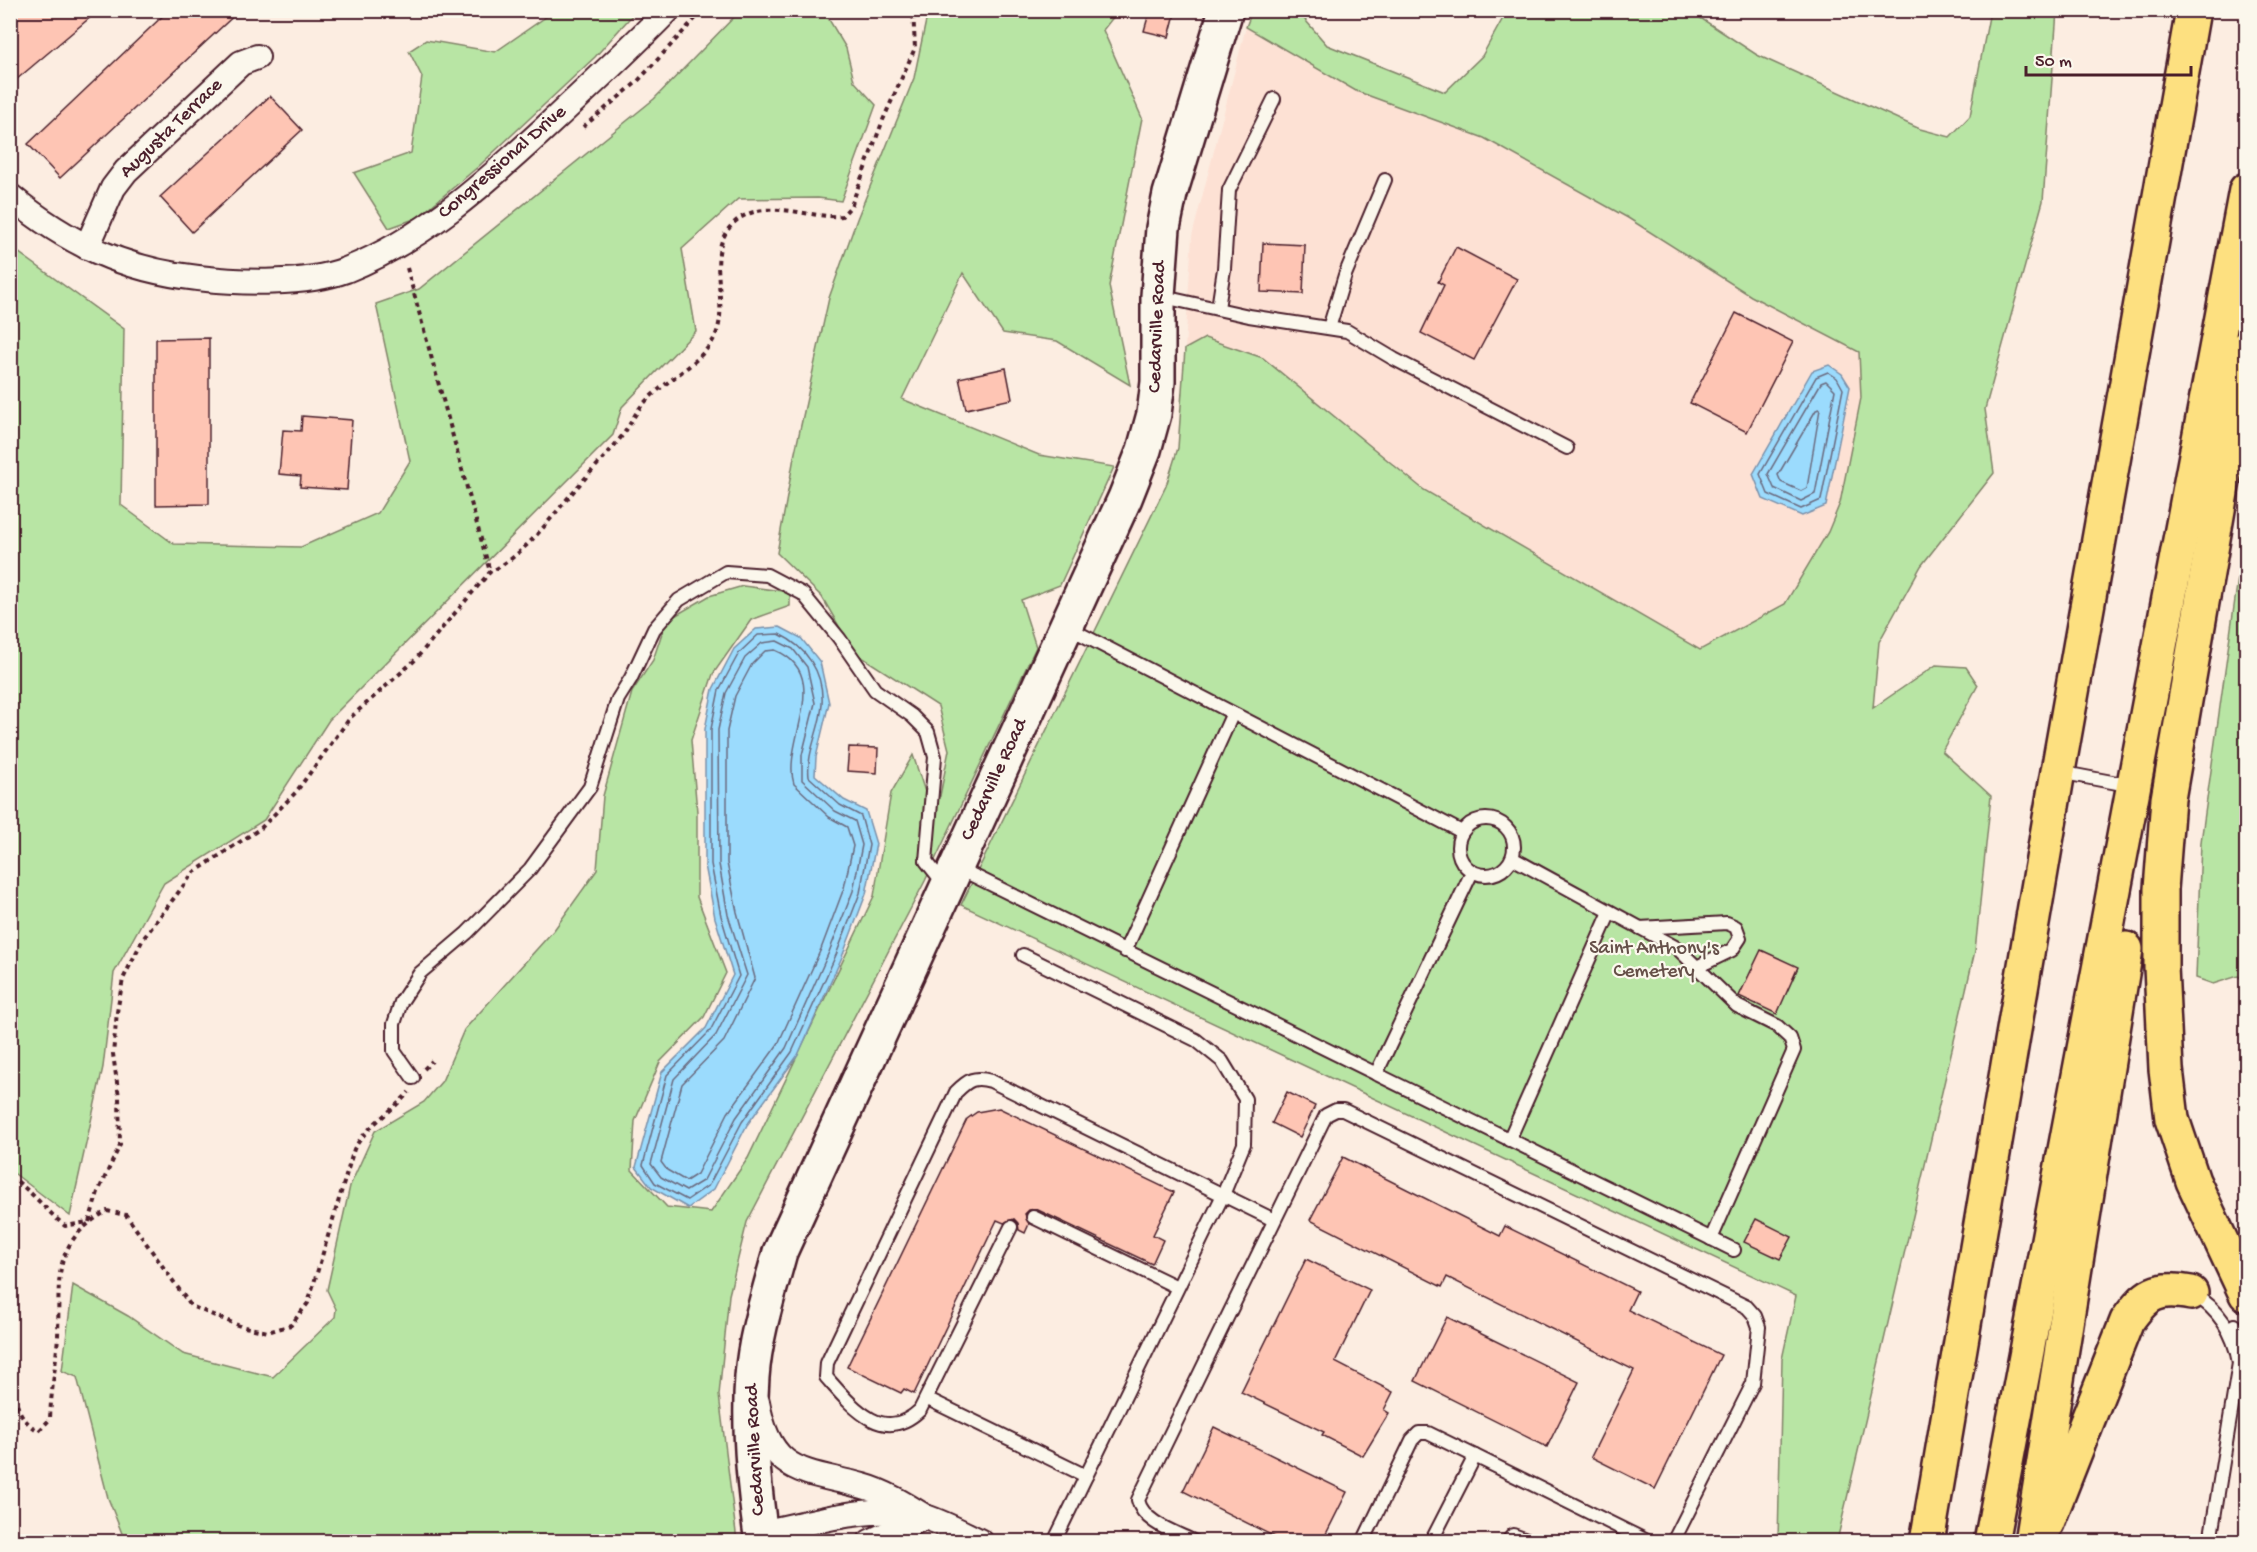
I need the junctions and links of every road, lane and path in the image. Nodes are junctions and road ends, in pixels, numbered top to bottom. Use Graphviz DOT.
graph roads {
  1 [pos="430,10"];
  2 [pos="520,10"];
  3 [pos="668,10"];
  4 [pos="703,10"];
  5 [pos="913,10"];
  6 [pos="1226,10"];
  7 [pos="2192,10"];
  8 [pos="257,57"];
  9 [pos="1274,99"];
  10 [pos="582,128"];
  11 [pos="1385,180"];
  12 [pos="2247,190"];
  13 [pos="10,196"];
  14 [pos="87,247"];
  15 [pos="416,262"];
  16 [pos="407,268"];
  17 [pos="399,270"];
  18 [pos="1158,296"];
  19 [pos="1218,308"];
  20 [pos="1329,328"];
  21 [pos="2247,348"];
  22 [pos="1567,448"];
  23 [pos="490,572"];
  24 [pos="1066,626"];
  25 [pos="1232,715"];
  26 [pos="2058,771"];
  27 [pos="2135,786"];
  28 [pos="1462,832"];
  29 [pos="1512,858"];
  30 [pos="1472,872"];
  31 [pos="951,877"];
  32 [pos="1610,912"];
  33 [pos="1639,928"];
  34 [pos="1125,951"];
  35 [pos="1023,955"];
  36 [pos="1699,966"];
  37 [pos="432,1061"];
  38 [pos="1376,1074"];
  39 [pos="413,1078"];
  40 [pos="1509,1140"];
  41 [pos="10,1182"];
  42 [pos="1223,1195"];
  43 [pos="1033,1217"];
  44 [pos="1274,1220"];
  45 [pos="89,1222"];
  46 [pos="1011,1227"];
  47 [pos="1711,1239"];
  48 [pos="1734,1250"];
  49 [pos="1177,1287"];
  50 [pos="2191,1293"];
  51 [pos="2247,1294"];
  52 [pos="2247,1347"];
  53 [pos="752,1376"];
  54 [pos="10,1378"];
  55 [pos="928,1399"];
  56 [pos="1475,1456"];
  57 [pos="1086,1476"];
  58 [pos="926,1517"];
  59 [pos="761,1538"];
  60 [pos="870,1542"];
  61 [pos="981,1542"];
  62 [pos="1054,1542"];
  63 [pos="1195,1542"];
  64 [pos="1363,1542"];
  65 [pos="1431,1542"];
  66 [pos="1507,1542"];
  67 [pos="1532,1542"];
  68 [pos="1649,1542"];
  69 [pos="1673,1542"];
  70 [pos="1927,1542"];
  71 [pos="1991,1542"];
  72 [pos="2031,1542"];
  73 [pos="2040,1542"];
  74 [pos="2210,1542"];
  1 -- 2 [label="path"];
  3 -- 14 [label="street, Congressional Drive"];
  4 -- 10 [label="path"];
  5 -- 23 [label="path"];
  6 -- 18 [label="main road, Cedarville Road"];
  7 -- 26 [label="highway"];
  8 -- 14 [label="street, Augusta Terrace"];
  9 -- 19 [label="lane"];
  11 -- 20 [label="lane"];
  12 -- 27 [label="highway"];
  13 -- 14 [label="street, Congressional Drive"];
  15 -- 16 [label="path"];
  16 -- 17 [label="path"];
  16 -- 23 [label="path"];
  18 -- 19 [label="lane"];
  18 -- 24 [label="main road, Cedarville Road"];
  19 -- 20 [label="lane"];
  20 -- 22 [label="lane"];
  21 -- 51 [label="highway"];
  23 -- 45 [label="path"];
  24 -- 25 [label="lane"];
  24 -- 31 [label="main road, Cedarville Road"];
  25 -- 28 [label="lane"];
  25 -- 34 [label="lane"];
  26 -- 27 [label="lane"];
  26 -- 70 [label="highway"];
  27 -- 71 [label="highway"];
  27 -- 72 [label="highway"];
  28 -- 29 [label="lane"];
  28 -- 30 [label="lane"];
  29 -- 30 [label="lane"];
  29 -- 32 [label="lane"];
  30 -- 38 [label="lane"];
  31 -- 34 [label="lane"];
  31 -- 39 [label="lane"];
  31 -- 53 [label="main road, Cedarville Road"];
  32 -- 33 [label="lane"];
  32 -- 40 [label="lane"];
  33 -- 36 [label="lane"];
  33 -- 36 [label="lane"];
  34 -- 38 [label="lane"];
  35 -- 42 [label="lane"];
  36 -- 47 [label="lane"];
  37 -- 39 [label="path"];
  38 -- 40 [label="lane"];
  39 -- 45 [label="path"];
  40 -- 47 [label="lane"];
  41 -- 45 [label="path"];
  42 -- 44 [label="lane"];
  42 -- 49 [label="lane"];
  42 -- 55 [label="lane"];
  43 -- 49 [label="lane"];
  44 -- 63 [label="lane"];
  44 -- 69 [label="lane"];
  45 -- 54 [label="path"];
  46 -- 55 [label="lane"];
  47 -- 48 [label="lane"];
  49 -- 57 [label="lane"];
  50 -- 52 [label="lane"];
  50 -- 73 [label="highway"];
  50 -- 74 [label="lane"];
  53 -- 58 [label="street"];
  53 -- 59 [label="main road, Cedarville Road"];
  55 -- 57 [label="lane"];
  56 -- 64 [label="lane"];
  56 -- 65 [label="lane"];
  56 -- 68 [label="lane"];
  57 -- 62 [label="lane"];
  58 -- 59 [label="street"];
  58 -- 60 [label="street"];
  58 -- 61 [label="street"];
  66 -- 67 [label="lane"];
}
